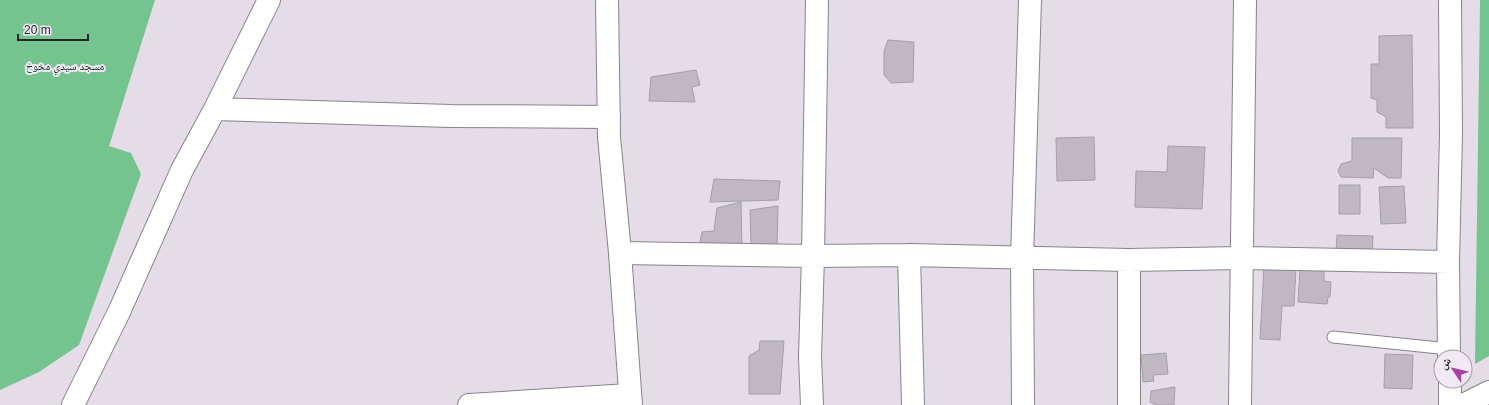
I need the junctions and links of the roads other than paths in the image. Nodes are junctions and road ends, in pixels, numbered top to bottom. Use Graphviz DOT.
graph roads {
  1 [pos="269,0"];
  2 [pos="607,0"];
  3 [pos="817,0"];
  4 [pos="1030,0"];
  5 [pos="1245,0"];
  6 [pos="1450,0"];
  7 [pos="215,109"];
  8 [pos="609,117"];
  9 [pos="620,253"];
  10 [pos="909,255"];
  11 [pos="813,256"];
  12 [pos="1022,258"];
  13 [pos="1242,258"];
  14 [pos="1129,260"];
  15 [pos="1448,262"];
  16 [pos="1333,337"];
  17 [pos="1449,349"];
  18 [pos="1433,351"];
  19 [pos="1450,389"];
  20 [pos="1489,392"];
  21 [pos="630,400"];
  22 [pos="73,405"];
  23 [pos="469,405"];
  24 [pos="812,405"];
  25 [pos="913,405"];
  26 [pos="1023,405"];
  27 [pos="1129,405"];
  28 [pos="1240,405"];
  29 [pos="1450,405"];
  30 [pos="1464,405"];
  1 -- 7 [label="street"];
  2 -- 8 [label="street"];
  3 -- 11 [label="street"];
  4 -- 12 [label="street"];
  5 -- 13 [label="street"];
  6 -- 15 [label="street"];
  7 -- 8 [label="street"];
  7 -- 22 [label="street"];
  8 -- 9 [label="street"];
  9 -- 11 [label="street"];
  9 -- 21 [label="street"];
  10 -- 11 [label="street"];
  10 -- 12 [label="street"];
  10 -- 25 [label="street"];
  11 -- 24 [label="street"];
  12 -- 14 [label="street"];
  12 -- 26 [label="street"];
  13 -- 14 [label="street"];
  13 -- 15 [label="street"];
  13 -- 28 [label="street"];
  14 -- 27 [label="street"];
  15 -- 17 [label="street"];
  16 -- 18 [label="lane"];
  19 -- 29 [label="street"];
  20 -- 30 [label="street"];
  21 -- 23 [label="street"];
}
